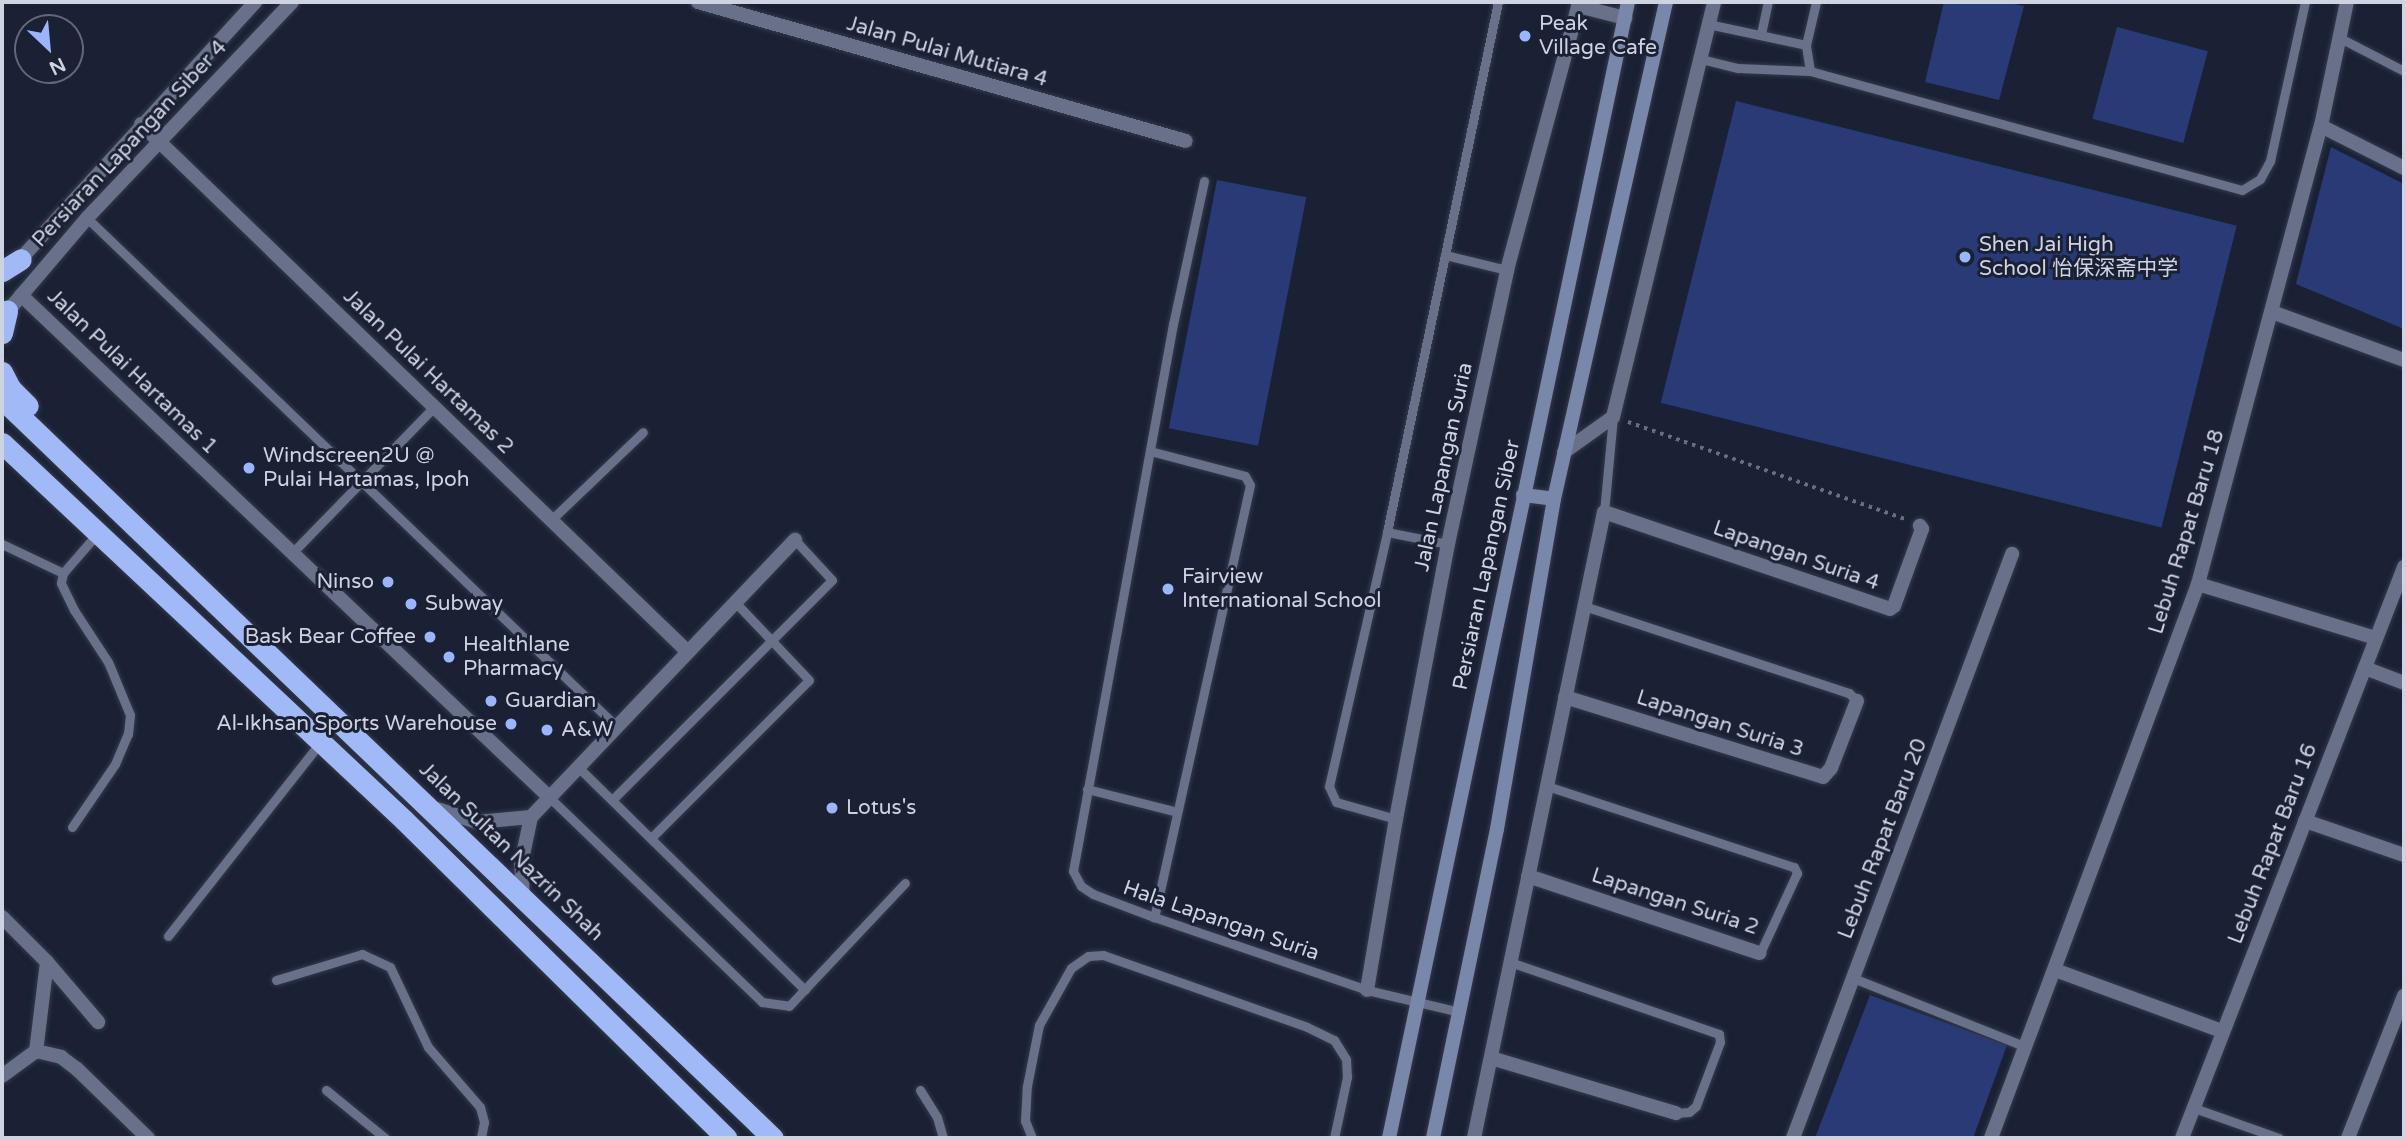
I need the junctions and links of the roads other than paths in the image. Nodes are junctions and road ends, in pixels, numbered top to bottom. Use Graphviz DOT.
graph roads {
  1 [pos="255,2"];
  2 [pos="292,2"];
  3 [pos="698,2"];
  4 [pos="1498,2"];
  5 [pos="1628,2"];
  6 [pos="1666,2"];
  7 [pos="1714,2"];
  8 [pos="1768,2"];
  9 [pos="1816,2"];
  10 [pos="2305,2"];
  11 [pos="2347,2"];
  12 [pos="1577,4"];
  13 [pos="1625,18"];
  14 [pos="1708,23"];
  15 [pos="1761,34"];
  16 [pos="2340,38"];
  17 [pos="1807,45"];
  18 [pos="1701,60"];
  19 [pos="1810,71"];
  20 [pos="2404,71"];
  21 [pos="141,124"];
  22 [pos="2321,126"];
  23 [pos="1186,141"];
  24 [pos="160,142"];
  25 [pos="2404,168"];
  26 [pos="1204,181"];
  27 [pos="87,218"];
  28 [pos="1445,255"];
  29 [pos="21,259"];
  30 [pos="1507,270"];
  31 [pos="2,271"];
  32 [pos="2,281"];
  33 [pos="10,308"];
  34 [pos="2272,312"];
  35 [pos="2,333"];
  36 [pos="2404,360"];
  37 [pos="2,372"];
  38 [pos="2,399"];
  39 [pos="434,407"];
  40 [pos="1613,417"];
  41 [pos="643,432"];
  42 [pos="2,443"];
  43 [pos="1150,451"];
  44 [pos="1564,452"];
  45 [pos="362,482"];
  46 [pos="1523,495"];
  47 [pos="1554,499"];
  48 [pos="1604,512"];
  49 [pos="551,520"];
  50 [pos="1920,526"];
  51 [pos="98,532"];
  52 [pos="1387,532"];
  53 [pos="794,540"];
  54 [pos="152,541"];
  55 [pos="2,544"];
  56 [pos="1448,544"];
  57 [pos="292,553"];
  58 [pos="2012,554"];
  59 [pos="2404,567"];
  60 [pos="63,573"];
  61 [pos="2198,583"];
  62 [pos="735,602"];
  63 [pos="1584,606"];
  64 [pos="2376,638"];
  65 [pos="771,639"];
  66 [pos="687,651"];
  67 [pos="2365,668"];
  68 [pos="2404,684"];
  69 [pos="1565,697"];
  70 [pos="1857,701"];
  71 [pos="616,726"];
  72 [pos="321,742"];
  73 [pos="578,767"];
  74 [pos="1547,786"];
  75 [pos="1087,789"];
  76 [pos="549,797"];
  77 [pos="422,800"];
  78 [pos="612,800"];
  79 [pos="1177,812"];
  80 [pos="531,817"];
  81 [pos="1396,819"];
  82 [pos="2305,821"];
  83 [pos="72,827"];
  84 [pos="651,838"];
  85 [pos="2404,855"];
  86 [pos="1528,876"];
  87 [pos="905,883"];
  88 [pos="523,897"];
  89 [pos="2,917"];
  90 [pos="1154,917"];
  91 [pos="168,936"];
  92 [pos="1760,953"];
  93 [pos="47,962"];
  94 [pos="1510,962"];
  95 [pos="2055,970"];
  96 [pos="1853,978"];
  97 [pos="276,980"];
  98 [pos="805,990"];
  99 [pos="1367,990"];
  100 [pos="2404,996"];
  101 [pos="1416,1000"];
  102 [pos="1460,1012"];
  103 [pos="98,1021"];
  104 [pos="2222,1031"];
  105 [pos="2026,1047"];
  106 [pos="36,1051"];
  107 [pos="1491,1058"];
  108 [pos="2,1076"];
  109 [pos="326,1090"];
  110 [pos="920,1090"];
  111 [pos="2194,1108"];
  112 [pos="1676,1113"];
  113 [pos="148,1138"];
  114 [pos="385,1138"];
  115 [pos="481,1138"];
  116 [pos="727,1138"];
  117 [pos="772,1138"];
  118 [pos="943,1138"];
  119 [pos="1031,1138"];
  120 [pos="1334,1138"];
  121 [pos="1390,1138"];
  122 [pos="1433,1138"];
  123 [pos="1474,1138"];
  124 [pos="1793,1138"];
  125 [pos="1991,1138"];
  126 [pos="2182,1138"];
  127 [pos="2279,1138"];
  128 [pos="2348,1138"];
  1 -- 21 [label="street, Persiaran Lapangan Siber 4"];
  2 -- 24 [label="street, Persiaran Lapangan Siber 4"];
  3 -- 23 [label="street, Jalan Pulai Mutiara 4"];
  4 -- 28 [label="lane"];
  5 -- 13 [label="main road, Persiaran Lapangan Siber"];
  6 -- 44 [label="main road"];
  7 -- 14 [label="street"];
  8 -- 15 [label="lane"];
  9 -- 17 [label="lane"];
  10 -- 19 [label="lane"];
  11 -- 16 [label="street, Lebuh Rapat Baru 18"];
  12 -- 13 [label="street, Jalan Lapangan Suria"];
  12 -- 30 [label="street, Jalan Lapangan Suria"];
  13 -- 46 [label="main road, Persiaran Lapangan Siber"];
  14 -- 15 [label="lane"];
  14 -- 18 [label="street"];
  15 -- 17 [label="lane"];
  16 -- 20 [label="lane"];
  16 -- 22 [label="street, Lebuh Rapat Baru 18"];
  17 -- 19 [label="lane"];
  18 -- 19 [label="lane"];
  18 -- 40 [label="street"];
  21 -- 24 [label="street, Jalan Pulai Hartamas 2"];
  21 -- 29 [label="street, Persiaran Lapangan Siber 4"];
  22 -- 25 [label="street"];
  22 -- 34 [label="street, Lebuh Rapat Baru 18"];
  24 -- 27 [label="street, Persiaran Lapangan Siber 4"];
  24 -- 39 [label="street, Jalan Pulai Hartamas 2"];
  26 -- 43 [label="lane"];
  27 -- 33 [label="street, Persiaran Lapangan Siber 4"];
  27 -- 45 [label="lane"];
  28 -- 30 [label="lane"];
  28 -- 52 [label="lane"];
  29 -- 31 [label="highway"];
  29 -- 32 [label="street, Persiaran Lapangan Siber 4"];
  30 -- 56 [label="street, Jalan Lapangan Suria"];
  33 -- 35 [label="highway"];
  33 -- 57 [label="street, Jalan Pulai Hartamas 1"];
  34 -- 36 [label="street"];
  34 -- 61 [label="street, Lebuh Rapat Baru 18"];
  37 -- 54 [label="highway"];
  38 -- 54 [label="highway, Jalan Sultan Nazrin Shah"];
  39 -- 45 [label="lane"];
  39 -- 49 [label="street, Jalan Pulai Hartamas 2"];
  40 -- 44 [label="street"];
  40 -- 48 [label="lane"];
  41 -- 49 [label="lane"];
  42 -- 51 [label="highway"];
  43 -- 75 [label="lane"];
  43 -- 79 [label="lane"];
  44 -- 47 [label="main road"];
  45 -- 57 [label="lane"];
  45 -- 71 [label="lane"];
  46 -- 47 [label="main road"];
  46 -- 101 [label="main road, Persiaran Lapangan Siber"];
  47 -- 102 [label="main road"];
  48 -- 50 [label="street, Lapangan Suria 4"];
  48 -- 63 [label="street"];
  49 -- 66 [label="street, Jalan Pulai Hartamas 2"];
  51 -- 60 [label="lane"];
  51 -- 72 [label="highway"];
  52 -- 56 [label="lane"];
  52 -- 81 [label="lane"];
  53 -- 62 [label="street"];
  53 -- 65 [label="lane"];
  54 -- 77 [label="highway, Jalan Sultan Nazrin Shah"];
  55 -- 60 [label="lane"];
  56 -- 81 [label="street, Jalan Lapangan Suria"];
  57 -- 76 [label="street, Jalan Pulai Hartamas 1"];
  58 -- 96 [label="street, Lebuh Rapat Baru 20"];
  59 -- 64 [label="street, Lebuh Rapat Baru 16"];
  60 -- 83 [label="lane"];
  61 -- 64 [label="street"];
  61 -- 95 [label="street, Lebuh Rapat Baru 18"];
  62 -- 65 [label="lane"];
  62 -- 66 [label="street"];
  63 -- 69 [label="street"];
  63 -- 70 [label="lane"];
  64 -- 67 [label="street, Lebuh Rapat Baru 16"];
  65 -- 78 [label="lane"];
  65 -- 84 [label="lane"];
  66 -- 71 [label="street"];
  67 -- 68 [label="street"];
  67 -- 82 [label="street, Lebuh Rapat Baru 16"];
  69 -- 70 [label="street, Lapangan Suria 3"];
  69 -- 74 [label="street"];
  71 -- 73 [label="street"];
  72 -- 91 [label="lane"];
  72 -- 116 [label="highway"];
  73 -- 76 [label="street"];
  73 -- 78 [label="lane"];
  74 -- 86 [label="street"];
  74 -- 92 [label="lane, Lapangan Suria 2"];
  75 -- 79 [label="lane"];
  75 -- 90 [label="lane, Hala Lapangan Suria"];
  76 -- 80 [label="street"];
  76 -- 98 [label="lane"];
  77 -- 80 [label="street"];
  77 -- 88 [label="highway, Jalan Sultan Nazrin Shah"];
  78 -- 84 [label="lane"];
  79 -- 90 [label="lane"];
  80 -- 88 [label="street"];
  81 -- 99 [label="street, Jalan Lapangan Suria"];
  82 -- 85 [label="street"];
  82 -- 104 [label="street, Lebuh Rapat Baru 16"];
  84 -- 98 [label="lane"];
  86 -- 92 [label="street, Lapangan Suria 2"];
  86 -- 94 [label="street"];
  87 -- 98 [label="lane"];
  88 -- 117 [label="highway, Jalan Sultan Nazrin Shah"];
  89 -- 93 [label="street"];
  90 -- 99 [label="lane, Hala Lapangan Suria"];
  93 -- 103 [label="street"];
  93 -- 106 [label="street"];
  94 -- 107 [label="street"];
  94 -- 112 [label="lane"];
  95 -- 104 [label="street"];
  95 -- 105 [label="street, Lebuh Rapat Baru 18"];
  96 -- 105 [label="lane"];
  96 -- 124 [label="street, Lebuh Rapat Baru 20"];
  97 -- 115 [label="lane"];
  99 -- 101 [label="lane, Hala Lapangan Suria"];
  100 -- 128 [label="street"];
  101 -- 102 [label="lane, Hala Lapangan Suria"];
  101 -- 121 [label="main road, Persiaran Lapangan Siber"];
  102 -- 122 [label="main road"];
  104 -- 111 [label="street, Lebuh Rapat Baru 16"];
  105 -- 125 [label="street, Lebuh Rapat Baru 18"];
  106 -- 108 [label="street"];
  106 -- 113 [label="street"];
  107 -- 112 [label="street"];
  107 -- 123 [label="street"];
  109 -- 114 [label="lane"];
  110 -- 118 [label="lane"];
  111 -- 126 [label="street, Lebuh Rapat Baru 16"];
  111 -- 127 [label="lane"];
  119 -- 120 [label="lane"];
}
